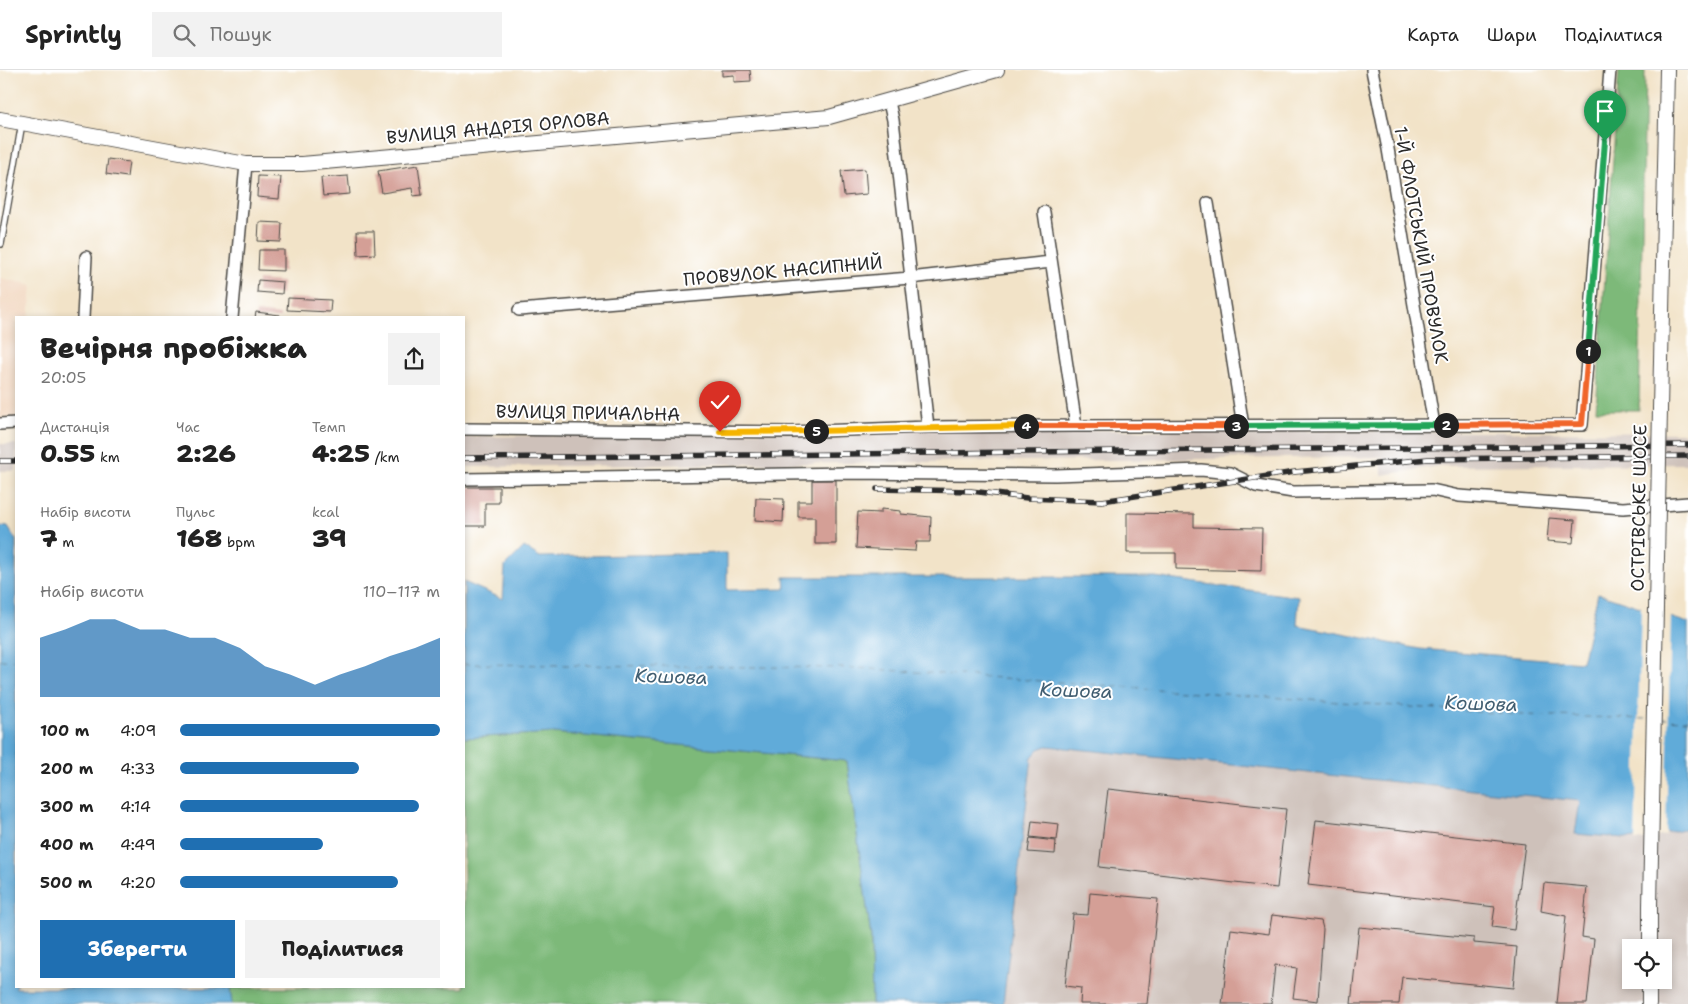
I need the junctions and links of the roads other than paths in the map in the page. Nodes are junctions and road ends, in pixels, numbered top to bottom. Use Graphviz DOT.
graph roads {
  1 [pos="997,70"];
  2 [pos="1372,70"];
  3 [pos="1610,70"];
  4 [pos="1667,70"];
  5 [pos="889,102"];
  6 [pos="0,119"];
  7 [pos="22,123"];
  8 [pos="246,164"];
  9 [pos="1208,203"];
  10 [pos="1044,212"];
  11 [pos="1,244"];
  12 [pos="86,257"];
  13 [pos="1051,262"];
  14 [pos="910,278"];
  15 [pos="519,310"];
  16 [pos="83,316"];
  17 [pos="232,316"];
  18 [pos="15,423"];
  19 [pos="0,424"];
  20 [pos="1076,426"];
  21 [pos="1243,426"];
  22 [pos="1434,426"];
  23 [pos="928,427"];
  24 [pos="465,429"];
  25 [pos="465,479"];
  26 [pos="1688,504"];
  27 [pos="1650,939"];
  28 [pos="1649,989"];
  29 [pos="1649,1004"];
  1 -- 5 [label="street, ВУЛИЦЯ АНДРІЯ ОРЛОВА"];
  2 -- 22 [label="street, 1-Й ФЛОТСЬКИЙ ПРОВУЛОК"];
  3 -- 22 [label="street, ВУЛИЦЯ ПРИЧАЛЬНА"];
  4 -- 27 [label="street, ОСТРІВСЬКЕ ШОСЕ, bridge"];
  5 -- 8 [label="street, ВУЛИЦЯ АНДРІЯ ОРЛОВА"];
  5 -- 14 [label="street"];
  6 -- 7 [label="street, ВУЛИЦЯ АНДРІЯ ОРЛОВА"];
  7 -- 8 [label="street, ВУЛИЦЯ АНДРІЯ ОРЛОВА"];
  7 -- 11 [label="lane"];
  8 -- 17 [label="street"];
  9 -- 21 [label="street"];
  10 -- 13 [label="street"];
  12 -- 16 [label="street"];
  13 -- 14 [label="street, ПРОВУЛОК НАСИПНИЙ"];
  13 -- 20 [label="street"];
  14 -- 15 [label="street, ПРОВУЛОК НАСИПНИЙ"];
  14 -- 23 [label="street"];
  18 -- 19 [label="street"];
  20 -- 21 [label="street, ВУЛИЦЯ ПРИЧАЛЬНА"];
  20 -- 23 [label="street, ВУЛИЦЯ ПРИЧАЛЬНА"];
  21 -- 22 [label="street, ВУЛИЦЯ ПРИЧАЛЬНА"];
  23 -- 24 [label="street, ВУЛИЦЯ ПРИЧАЛЬНА"];
  25 -- 26 [label="street"];
  28 -- 29 [label="street"];
}
